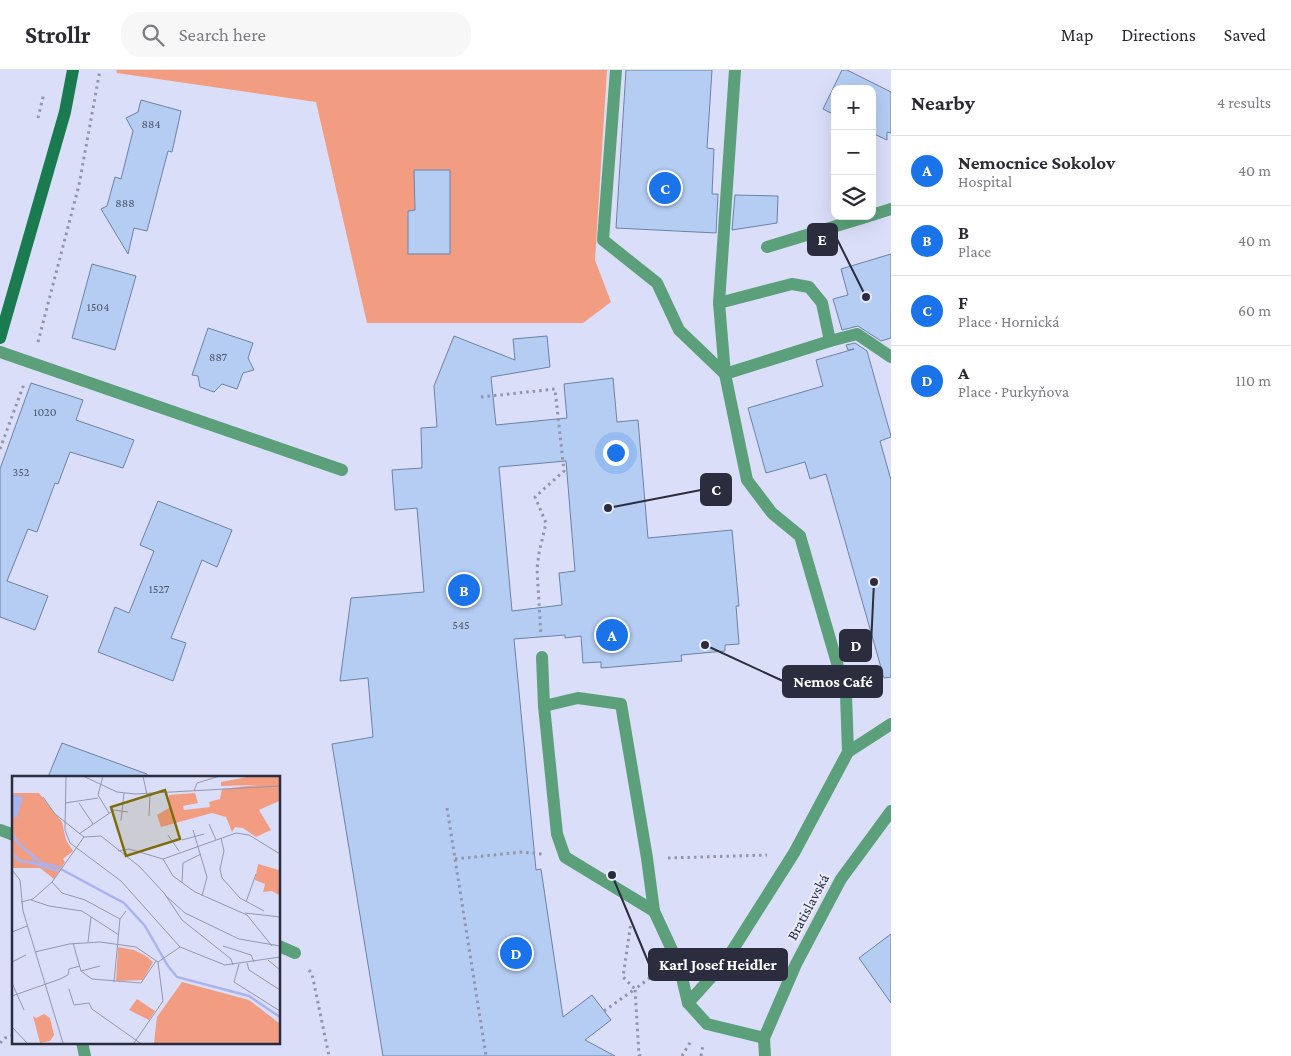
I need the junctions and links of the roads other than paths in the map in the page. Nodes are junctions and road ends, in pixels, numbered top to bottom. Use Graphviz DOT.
graph roads {
  1 [pos="73,70"];
  2 [pos="616,70"];
  3 [pos="736,70"];
  4 [pos="891,210"];
  5 [pos="876,214"];
  6 [pos="856,220"];
  7 [pos="767,247"];
  8 [pos="719,303"];
  9 [pos="0,338"];
  10 [pos="830,341"];
  11 [pos="0,352"];
  12 [pos="891,357"];
  13 [pos="725,374"];
  14 [pos="342,470"];
  15 [pos="542,656"];
  16 [pos="544,706"];
  17 [pos="891,724"];
  18 [pos="848,752"];
  19 [pos="891,811"];
  20 [pos="0,830"];
  21 [pos="12,834"];
  22 [pos="654,911"];
  23 [pos="280,946"];
  24 [pos="295,953"];
  25 [pos="688,1003"];
  26 [pos="764,1038"];
  27 [pos="765,1056"];
  1 -- 9 [label="street"];
  2 -- 13 [label="street"];
  3 -- 8 [label="street"];
  4 -- 5 [label="street"];
  6 -- 7 [label="street"];
  8 -- 10 [label="street"];
  8 -- 13 [label="street"];
  10 -- 12 [label="street"];
  10 -- 13 [label="street"];
  11 -- 14 [label="street"];
  13 -- 18 [label="street"];
  15 -- 16 [label="street"];
  16 -- 22 [label="street"];
  16 -- 22 [label="street"];
  17 -- 18 [label="street"];
  18 -- 25 [label="street"];
  19 -- 26 [label="street, Bratislavská"];
  20 -- 21 [label="street"];
  22 -- 25 [label="street"];
  23 -- 24 [label="street"];
  25 -- 26 [label="street"];
  26 -- 27 [label="street, Bratislavská"];
}
